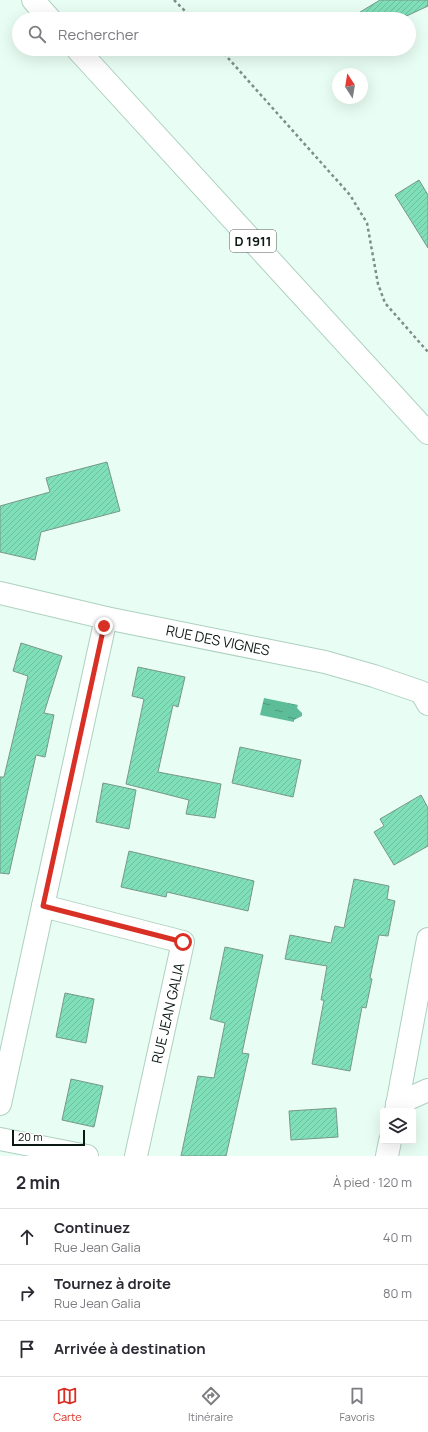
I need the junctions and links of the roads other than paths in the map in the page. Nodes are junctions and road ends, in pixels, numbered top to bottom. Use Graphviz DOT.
graph roads {
  1 [pos="33,0"];
  2 [pos="44,12"];
  3 [pos="83,56"];
  4 [pos="428,433"];
  5 [pos="0,593"];
  6 [pos="106,618"];
  7 [pos="428,704"];
  8 [pos="43,906"];
  9 [pos="428,939"];
  10 [pos="428,1090"];
  11 [pos="0,1104"];
  12 [pos="396,1108"];
  13 [pos="0,1139"];
  14 [pos="389,1144"];
  15 [pos="87,1156"];
  16 [pos="136,1156"];
  17 [pos="387,1156"];
  1 -- 2 [label="street"];
  3 -- 4 [label="street, D 1911"];
  5 -- 6 [label="street, RUE DES VIGNES"];
  6 -- 7 [label="street, RUE DES VIGNES"];
  6 -- 8 [label="street"];
  8 -- 11 [label="street"];
  8 -- 16 [label="street, RUE JEAN GALIA"];
  9 -- 12 [label="street"];
  10 -- 12 [label="street"];
  13 -- 15 [label="street"];
  14 -- 17 [label="street"];
}
